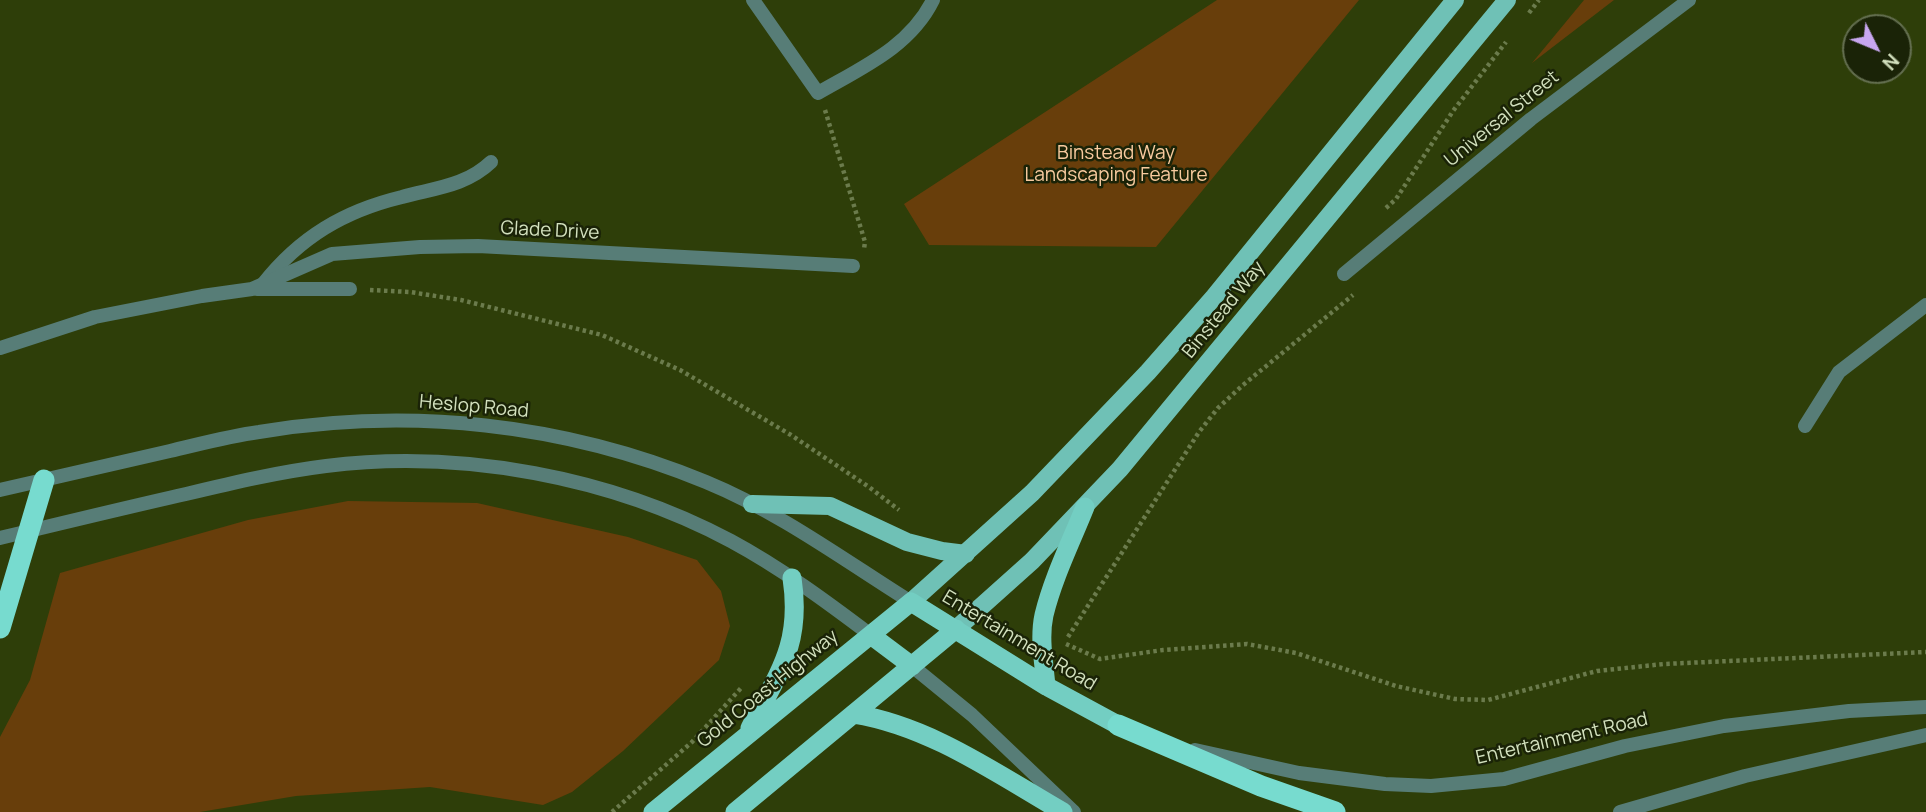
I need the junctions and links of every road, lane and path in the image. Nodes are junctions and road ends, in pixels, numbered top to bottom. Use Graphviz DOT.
graph roads {
  1 [pos="753,0"];
  2 [pos="933,0"];
  3 [pos="1455,0"];
  4 [pos="1507,0"];
  5 [pos="1539,0"];
  6 [pos="1689,0"];
  7 [pos="1523,20"];
  8 [pos="1508,40"];
  9 [pos="818,93"];
  10 [pos="491,162"];
  11 [pos="1392,233"];
  12 [pos="853,266"];
  13 [pos="1345,274"];
  14 [pos="258,287"];
  15 [pos="350,289"];
  16 [pos="1356,293"];
  17 [pos="1926,305"];
  18 [pos="0,348"];
  19 [pos="1805,426"];
  20 [pos="44,480"];
  21 [pos="0,490"];
  22 [pos="752,504"];
  23 [pos="1085,507"];
  24 [pos="28,531"];
  25 [pos="0,538"];
  26 [pos="907,542"];
  27 [pos="966,554"];
  28 [pos="792,578"];
  29 [pos="911,602"];
  30 [pos="0,628"];
  31 [pos="956,629"];
  32 [pos="872,636"];
  33 [pos="1926,652"];
  34 [pos="912,666"];
  35 [pos="1046,686"];
  36 [pos="1926,707"];
  37 [pos="854,714"];
  38 [pos="1118,725"];
  39 [pos="1926,735"];
  40 [pos="744,738"];
  41 [pos="653,812"];
  42 [pos="735,812"];
  43 [pos="1063,812"];
  44 [pos="1074,812"];
  45 [pos="1335,812"];
  46 [pos="1620,812"];
  1 -- 9 [label="street"];
  2 -- 9 [label="street"];
  3 -- 27 [label="main road, Binstead Way"];
  4 -- 23 [label="main road, Binstead Way"];
  5 -- 7 [label="path"];
  6 -- 11 [label="street, Universal Street"];
  8 -- 11 [label="path"];
  9 -- 12 [label="path"];
  10 -- 14 [label="street"];
  11 -- 13 [label="street, Universal Street"];
  12 -- 14 [label="street, Glade Drive"];
  14 -- 15 [label="street, Glade Drive"];
  14 -- 18 [label="street, Glade Drive"];
  15 -- 26 [label="path"];
  16 -- 33 [label="path"];
  17 -- 19 [label="street"];
  20 -- 21 [label="street, Heslop Road"];
  20 -- 22 [label="street, Heslop Road"];
  20 -- 24 [label="highway"];
  22 -- 26 [label="main road"];
  22 -- 29 [label="street, Heslop Road"];
  23 -- 31 [label="main road, Binstead Way"];
  23 -- 35 [label="highway"];
  24 -- 25 [label="street"];
  24 -- 28 [label="street"];
  24 -- 30 [label="highway"];
  26 -- 27 [label="main road"];
  27 -- 29 [label="main road, Binstead Way"];
  28 -- 32 [label="street"];
  28 -- 40 [label="highway"];
  29 -- 31 [label="highway, Entertainment Road"];
  29 -- 32 [label="highway, Gold Coast Highway"];
  31 -- 34 [label="highway"];
  31 -- 35 [label="highway, Entertainment Road"];
  32 -- 34 [label="highway"];
  32 -- 40 [label="highway, Gold Coast Highway"];
  34 -- 37 [label="highway"];
  34 -- 44 [label="street"];
  35 -- 38 [label="highway, Entertainment Road"];
  36 -- 38 [label="street, Entertainment Road"];
  37 -- 42 [label="highway"];
  37 -- 43 [label="highway"];
  38 -- 45 [label="highway"];
  39 -- 46 [label="street"];
  40 -- 41 [label="highway, Gold Coast Highway"];
}
